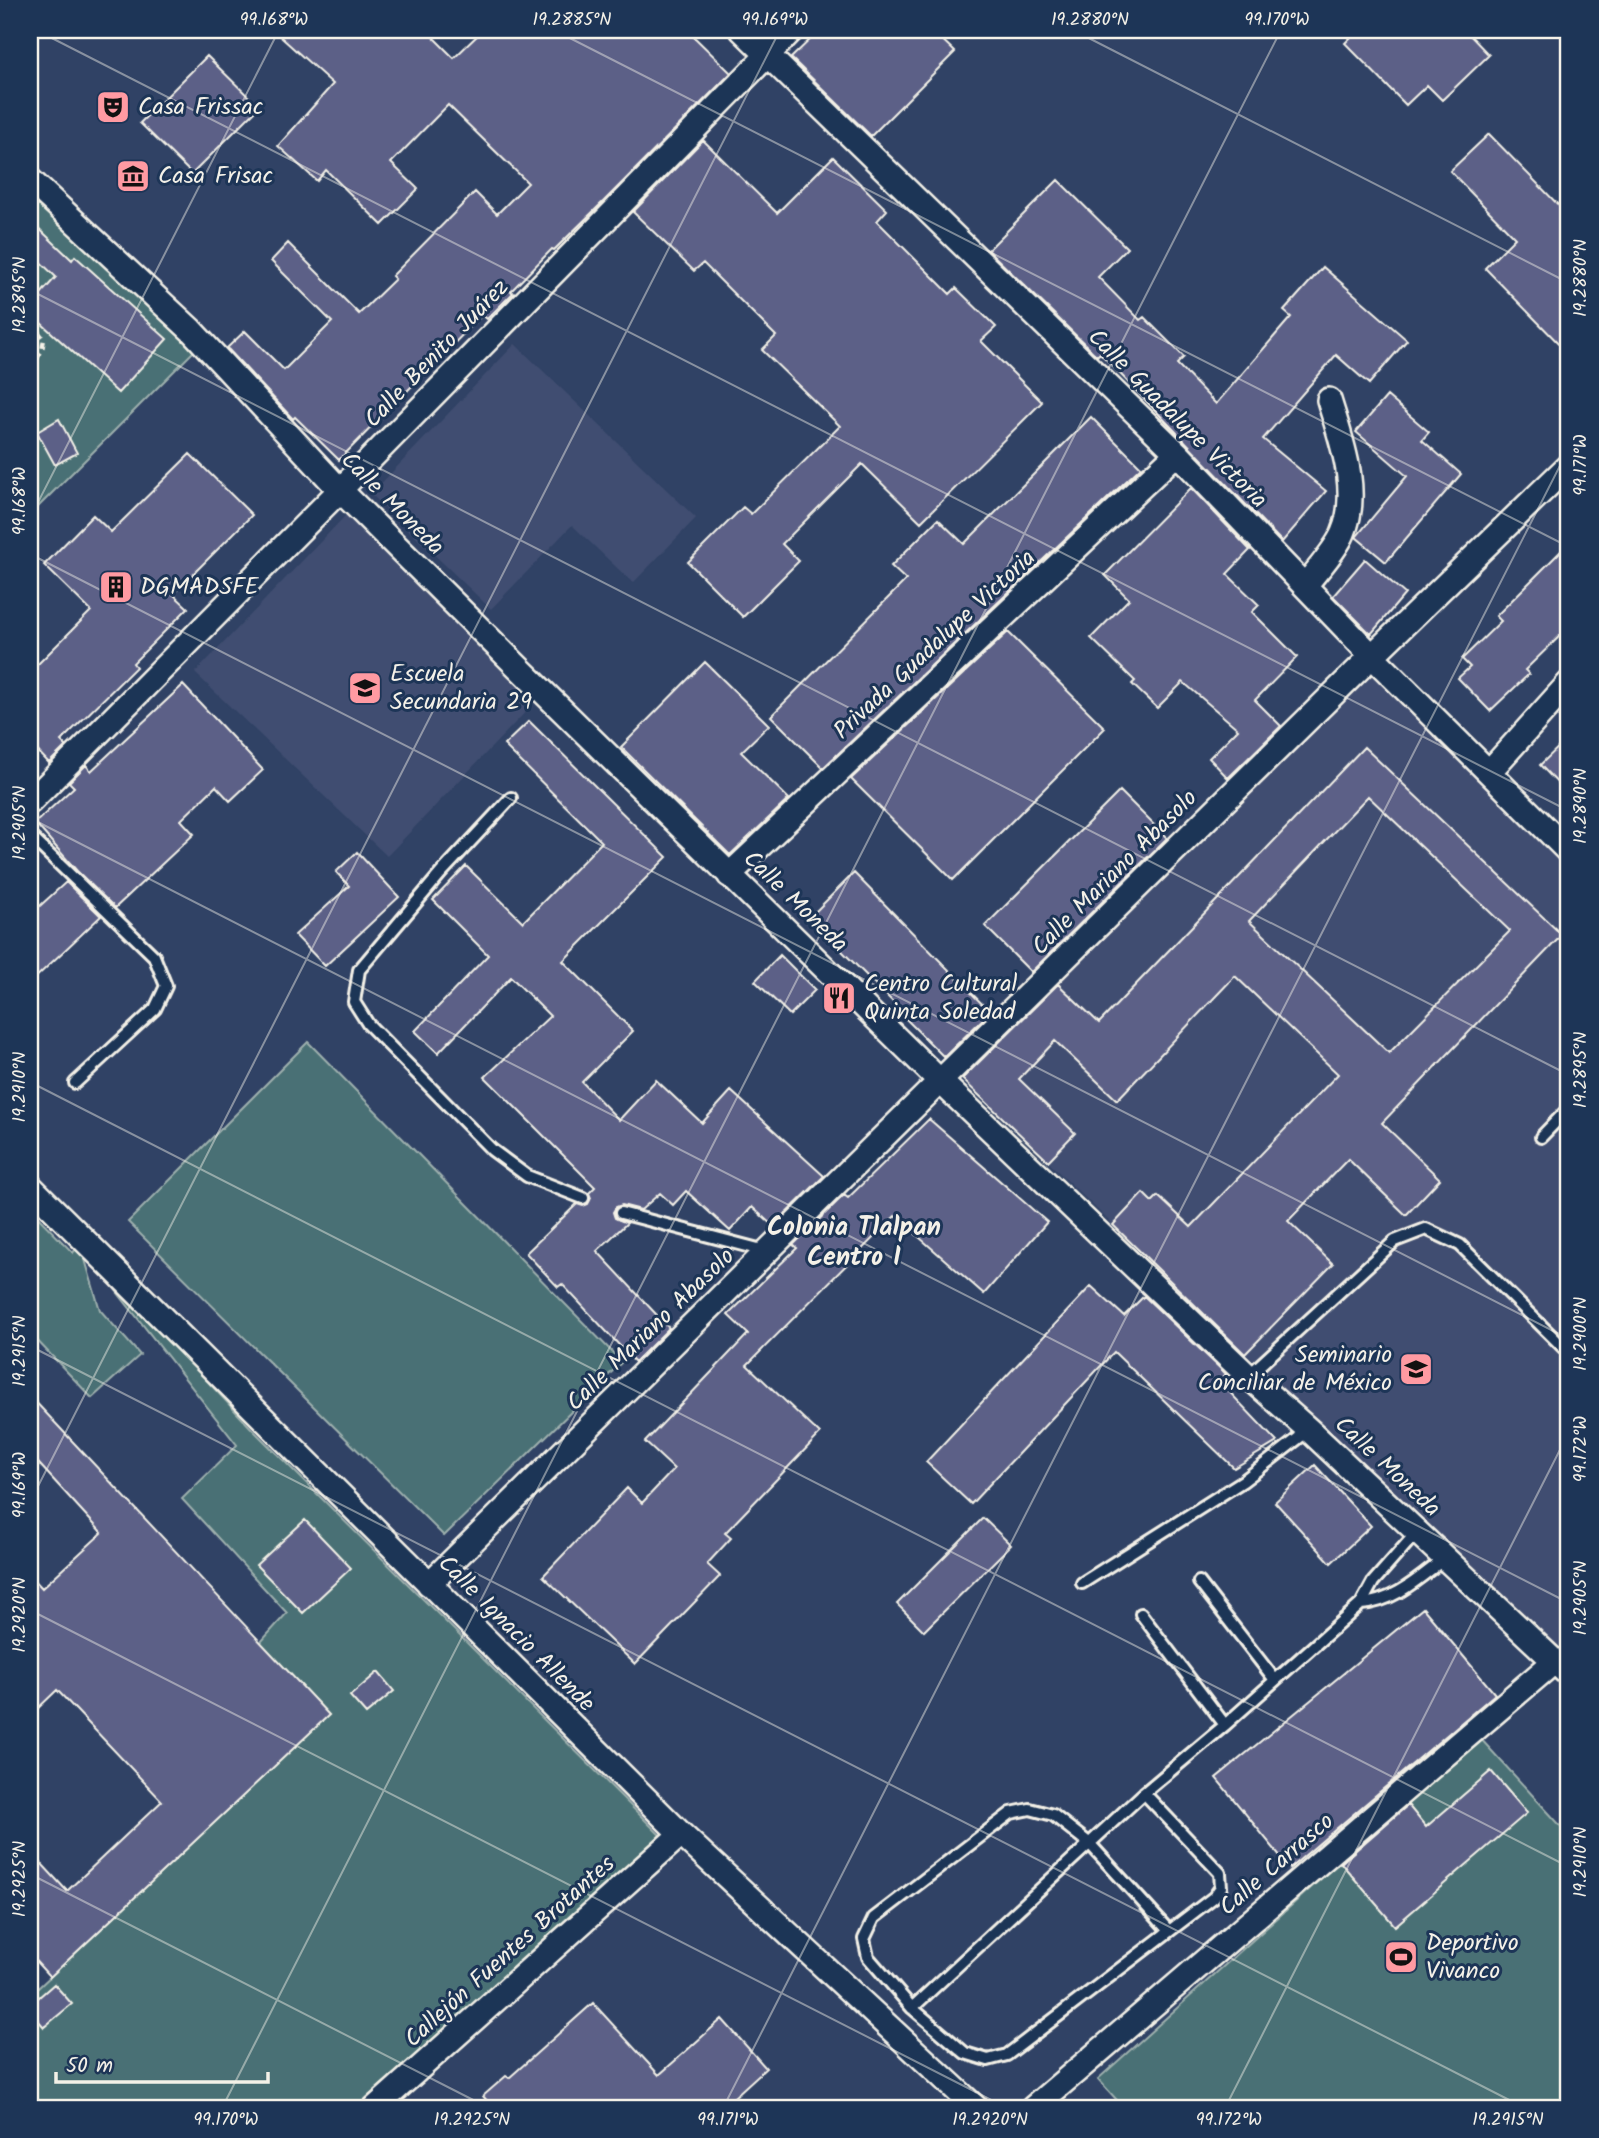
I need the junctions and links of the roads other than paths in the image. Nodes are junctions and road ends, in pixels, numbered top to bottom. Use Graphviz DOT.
graph roads {
  1 [pos="742,30"];
  2 [pos="792,30"];
  3 [pos="767,54"];
  4 [pos="30,180"];
  5 [pos="1329,400"];
  6 [pos="1177,453"];
  7 [pos="1569,465"];
  8 [pos="340,490"];
  9 [pos="1305,586"];
  10 [pos="1372,656"];
  11 [pos="1569,683"];
  12 [pos="1489,772"];
  13 [pos="511,798"];
  14 [pos="30,802"];
  15 [pos="30,836"];
  16 [pos="1569,852"];
  17 [pos="729,874"];
  18 [pos="941,1082"];
  19 [pos="75,1083"];
  20 [pos="1569,1108"];
  21 [pos="1541,1137"];
  22 [pos="30,1186"];
  23 [pos="583,1198"];
  24 [pos="621,1213"];
  25 [pos="768,1252"];
  26 [pos="1569,1353"];
  27 [pos="1248,1376"];
  28 [pos="1310,1430"];
  29 [pos="1417,1532"];
  30 [pos="1444,1559"];
  31 [pos="1199,1582"];
  32 [pos="1082,1583"];
  33 [pos="429,1584"];
  34 [pos="1361,1604"];
  35 [pos="1141,1614"];
  36 [pos="1562,1668"];
  37 [pos="1275,1680"];
  38 [pos="1225,1725"];
  39 [pos="1144,1793"];
  40 [pos="681,1834"];
  41 [pos="1090,1844"];
  42 [pos="1169,1931"];
  43 [pos="912,2008"];
  44 [pos="375,2108"];
  45 [pos="976,2108"];
  46 [pos="1033,2108"];
  1 -- 3 [label="street, Calle Guadalupe Victoria"];
  2 -- 3 [label="street, Calle Benito Juárez"];
  3 -- 6 [label="street, Calle Guadalupe Victoria"];
  3 -- 8 [label="street, Calle Benito Juárez"];
  4 -- 8 [label="street, Calle Moneda"];
  5 -- 9 [label="street"];
  6 -- 9 [label="street, Calle Guadalupe Victoria"];
  6 -- 17 [label="street, Privada Guadalupe Victoria"];
  7 -- 10 [label="street, Calle Mariano Abasolo"];
  8 -- 14 [label="street, Calle Benito Juárez"];
  8 -- 17 [label="street, Calle Moneda"];
  9 -- 10 [label="street, Calle Guadalupe Victoria"];
  10 -- 12 [label="street, Calle Guadalupe Victoria"];
  10 -- 18 [label="street, Calle Mariano Abasolo"];
  11 -- 12 [label="street"];
  12 -- 16 [label="street, Calle Guadalupe Victoria"];
  13 -- 23 [label="lane"];
  15 -- 19 [label="lane"];
  17 -- 18 [label="street, Calle Moneda"];
  18 -- 25 [label="street, Calle Mariano Abasolo"];
  18 -- 27 [label="street, Calle Moneda"];
  20 -- 21 [label="lane"];
  22 -- 33 [label="street, Calle Ignacio Allende"];
  24 -- 25 [label="lane"];
  25 -- 33 [label="street, Calle Mariano Abasolo"];
  26 -- 27 [label="lane"];
  27 -- 28 [label="street, Calle Moneda"];
  28 -- 29 [label="street, Calle Moneda"];
  28 -- 32 [label="lane"];
  29 -- 30 [label="street, Calle Moneda"];
  29 -- 34 [label="lane"];
  30 -- 34 [label="lane"];
  30 -- 36 [label="street, Calle Moneda"];
  31 -- 37 [label="lane"];
  33 -- 40 [label="street, Calle Ignacio Allende"];
  34 -- 37 [label="lane"];
  35 -- 38 [label="lane"];
  36 -- 46 [label="street, Calle Carrasco"];
  37 -- 38 [label="lane"];
  38 -- 39 [label="lane"];
  39 -- 41 [label="lane"];
  39 -- 42 [label="lane"];
  40 -- 44 [label="street, Callejón Fuentes Brotantes"];
  40 -- 45 [label="street, Calle Ignacio Allende"];
  41 -- 42 [label="lane"];
  41 -- 43 [label="lane"];
  41 -- 43 [label="lane"];
  42 -- 43 [label="lane"];
}
